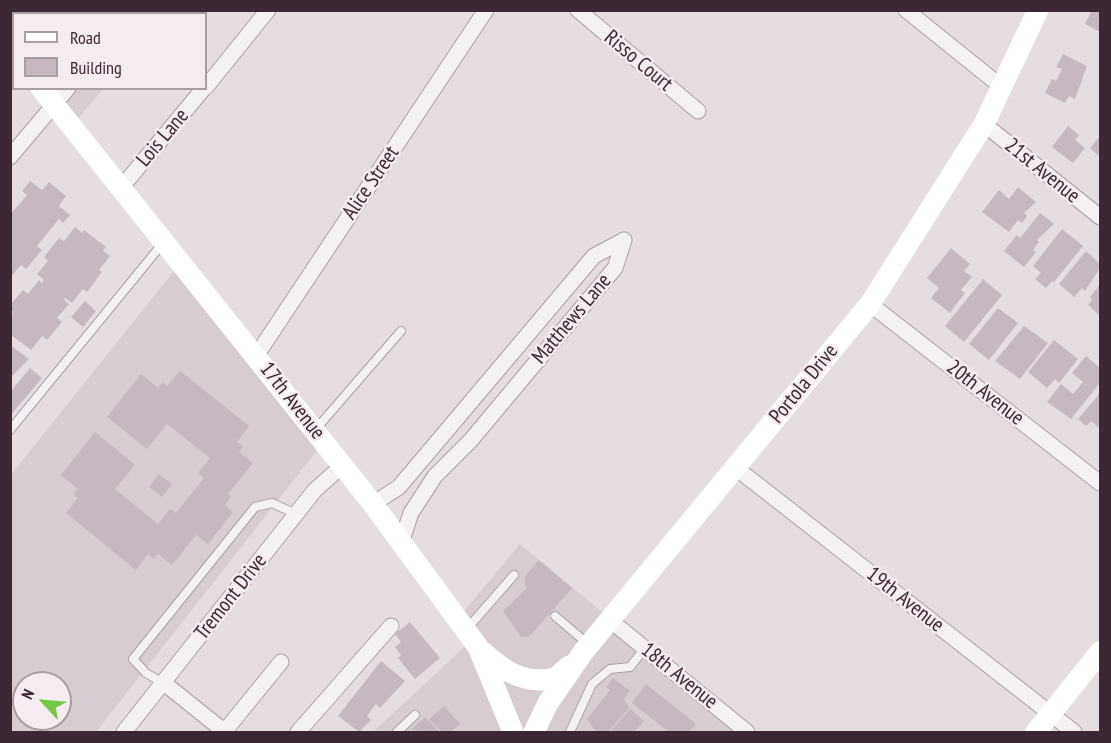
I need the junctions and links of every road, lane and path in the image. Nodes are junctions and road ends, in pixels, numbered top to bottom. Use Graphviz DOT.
graph roads {
  1 [pos="268,10"];
  2 [pos="486,10"];
  3 [pos="578,10"];
  4 [pos="906,10"];
  5 [pos="1038,10"];
  6 [pos="207,86"];
  7 [pos="1003,88"];
  8 [pos="203,90"];
  9 [pos="54,94"];
  10 [pos="698,111"];
  11 [pos="984,124"];
  12 [pos="10,157"];
  13 [pos="122,188"];
  14 [pos="1101,217"];
  15 [pos="164,242"];
  16 [pos="870,304"];
  17 [pos="401,331"];
  18 [pos="256,356"];
  19 [pos="10,430"];
  20 [pos="315,430"];
  21 [pos="343,465"];
  22 [pos="736,468"];
  23 [pos="1101,483"];
  24 [pos="373,504"];
  25 [pos="296,514"];
  26 [pos="401,543"];
  27 [pos="514,575"];
  28 [pos="555,616"];
  29 [pos="610,620"];
  30 [pos="391,626"];
  31 [pos="472,639"];
  32 [pos="587,648"];
  33 [pos="645,648"];
  34 [pos="1101,652"];
  35 [pos="281,662"];
  36 [pos="164,683"];
  37 [pos="1051,713"];
  38 [pos="415,716"];
  39 [pos="124,732"];
  40 [pos="224,732"];
  41 [pos="298,732"];
  42 [pos="397,732"];
  43 [pos="513,732"];
  44 [pos="534,732"];
  45 [pos="570,732"];
  46 [pos="747,732"];
  47 [pos="1036,732"];
  48 [pos="1074,732"];
  1 -- 6 [label="street, Lois Lane"];
  2 -- 18 [label="street, Alice Street"];
  3 -- 10 [label="street, Risso Court"];
  4 -- 7 [label="street"];
  5 -- 7 [label="main road, Portola Drive"];
  7 -- 11 [label="main road, Portola Drive"];
  8 -- 13 [label="street, Lois Lane"];
  9 -- 12 [label="street"];
  9 -- 13 [label="main road, 17th Avenue"];
  11 -- 14 [label="street, 21st Avenue"];
  11 -- 16 [label="main road, Portola Drive"];
  13 -- 15 [label="main road, 17th Avenue"];
  15 -- 18 [label="main road, 17th Avenue"];
  15 -- 19 [label="lane"];
  16 -- 22 [label="main road, Portola Drive"];
  16 -- 23 [label="street, 20th Avenue"];
  17 -- 20 [label="lane"];
  18 -- 20 [label="main road, 17th Avenue"];
  20 -- 21 [label="main road, 17th Avenue"];
  21 -- 24 [label="main road, 17th Avenue"];
  21 -- 25 [label="street, Tremont Drive"];
  22 -- 29 [label="main road, Portola Drive"];
  22 -- 37 [label="street, 19th Avenue"];
  24 -- 26 [label="main road, 17th Avenue"];
  24 -- 26 [label="street, Matthews Lane"];
  25 -- 36 [label="street, Tremont Drive"];
  25 -- 36 [label="lane"];
  26 -- 31 [label="main road, 17th Avenue"];
  27 -- 31 [label="lane"];
  28 -- 32 [label="lane"];
  29 -- 32 [label="main road, Portola Drive"];
  29 -- 33 [label="street, 18th Avenue"];
  30 -- 41 [label="street"];
  31 -- 32 [label="main road"];
  31 -- 43 [label="main road, 17th Avenue"];
  32 -- 44 [label="main road, Portola Drive"];
  33 -- 45 [label="lane"];
  33 -- 46 [label="street, 18th Avenue"];
  34 -- 37 [label="main road"];
  35 -- 40 [label="street"];
  36 -- 39 [label="street, Tremont Drive"];
  36 -- 40 [label="street"];
  37 -- 47 [label="main road"];
  37 -- 48 [label="street, 19th Avenue"];
  38 -- 42 [label="lane"];
}
